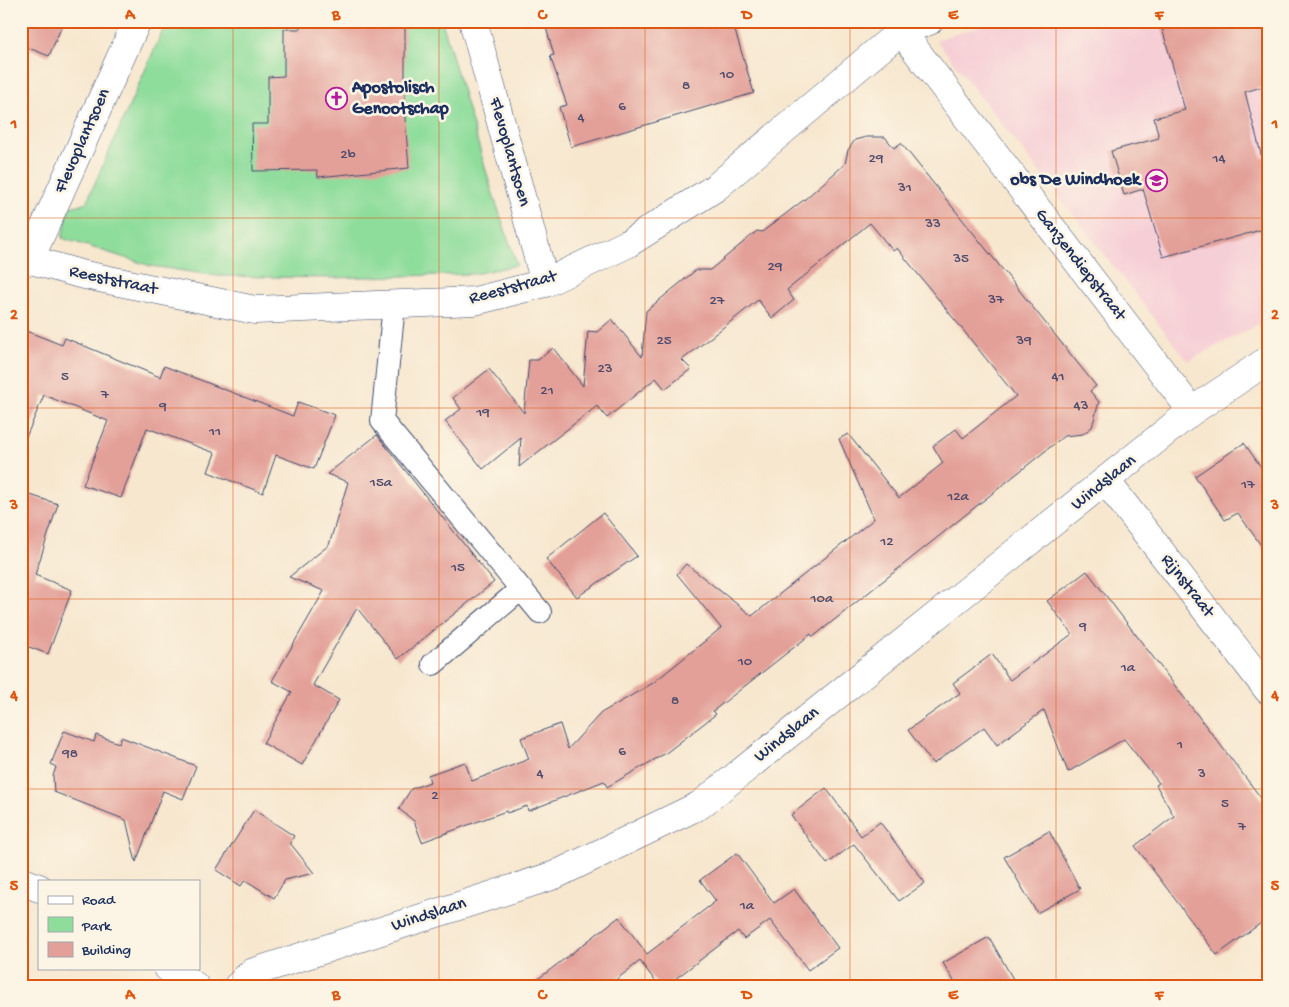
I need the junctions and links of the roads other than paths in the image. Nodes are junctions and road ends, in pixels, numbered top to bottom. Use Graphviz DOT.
graph roads {
  1 [pos="137,21"];
  2 [pos="472,21"];
  3 [pos="929,21"];
  4 [pos="898,26"];
  5 [pos="25,259"];
  6 [pos="545,283"];
  7 [pos="394,305"];
  8 [pos="1268,360"];
  9 [pos="1192,411"];
  10 [pos="1106,481"];
  11 [pos="521,589"];
  12 [pos="540,612"];
  13 [pos="433,664"];
  14 [pos="1268,690"];
  15 [pos="21,881"];
  16 [pos="38,888"];
  17 [pos="171,970"];
  18 [pos="195,986"];
  19 [pos="238,986"];
  1 -- 5 [label="street, Flevoplantsoen"];
  2 -- 6 [label="street, Flevoplantsoen"];
  3 -- 4 [label="street"];
  4 -- 6 [label="street, Reeststraat"];
  4 -- 9 [label="street, Ganzendiepstraat"];
  5 -- 7 [label="street, Reeststraat"];
  6 -- 7 [label="street, Reeststraat"];
  7 -- 11 [label="lane"];
  8 -- 9 [label="street, Windslaan"];
  9 -- 10 [label="street, Windslaan"];
  10 -- 14 [label="street, Rijnstraat"];
  10 -- 19 [label="street, Windslaan"];
  11 -- 12 [label="lane"];
  11 -- 13 [label="lane"];
  15 -- 16 [label="street"];
  17 -- 18 [label="street"];
}
